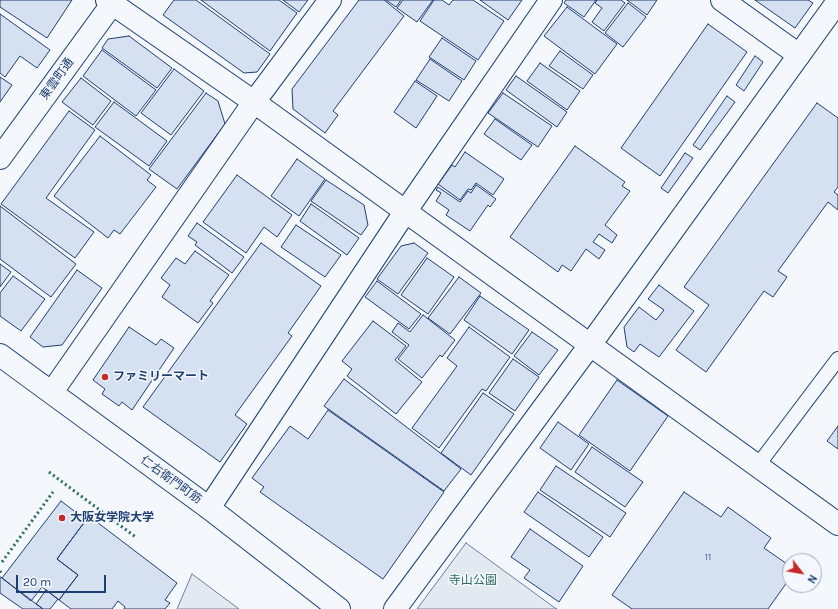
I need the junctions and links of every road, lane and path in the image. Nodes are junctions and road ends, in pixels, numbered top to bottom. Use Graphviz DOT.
graph roads {
  1 [pos="330,0"];
  2 [pos="551,0"];
  3 [pos="722,0"];
  4 [pos="112,1"];
  5 [pos="838,1"];
  6 [pos="799,55"];
  7 [pos="254,102"];
  8 [pos="0,158"];
  9 [pos="405,212"];
  10 [pos="590,345"];
  11 [pos="0,356"];
  12 [pos="838,359"];
  13 [pos="52,392"];
  14 [pos="758,465"];
  15 [pos="209,508"];
  16 [pos="838,524"];
  17 [pos="339,609"];
  18 [pos="395,609"];
  1 -- 7 [label="street"];
  2 -- 9 [label="street"];
  3 -- 6 [label="street"];
  4 -- 7 [label="street"];
  4 -- 8 [label="street, 東雲町通"];
  5 -- 6 [label="street"];
  6 -- 10 [label="street"];
  7 -- 9 [label="street"];
  7 -- 13 [label="street"];
  9 -- 10 [label="street"];
  9 -- 15 [label="street"];
  10 -- 14 [label="street"];
  10 -- 18 [label="street"];
  11 -- 13 [label="street, 仁右衛門町筋"];
  12 -- 14 [label="lane"];
  13 -- 15 [label="street, 仁右衛門町筋"];
  14 -- 16 [label="street"];
  15 -- 17 [label="street, 仁右衛門町筋"];
}
